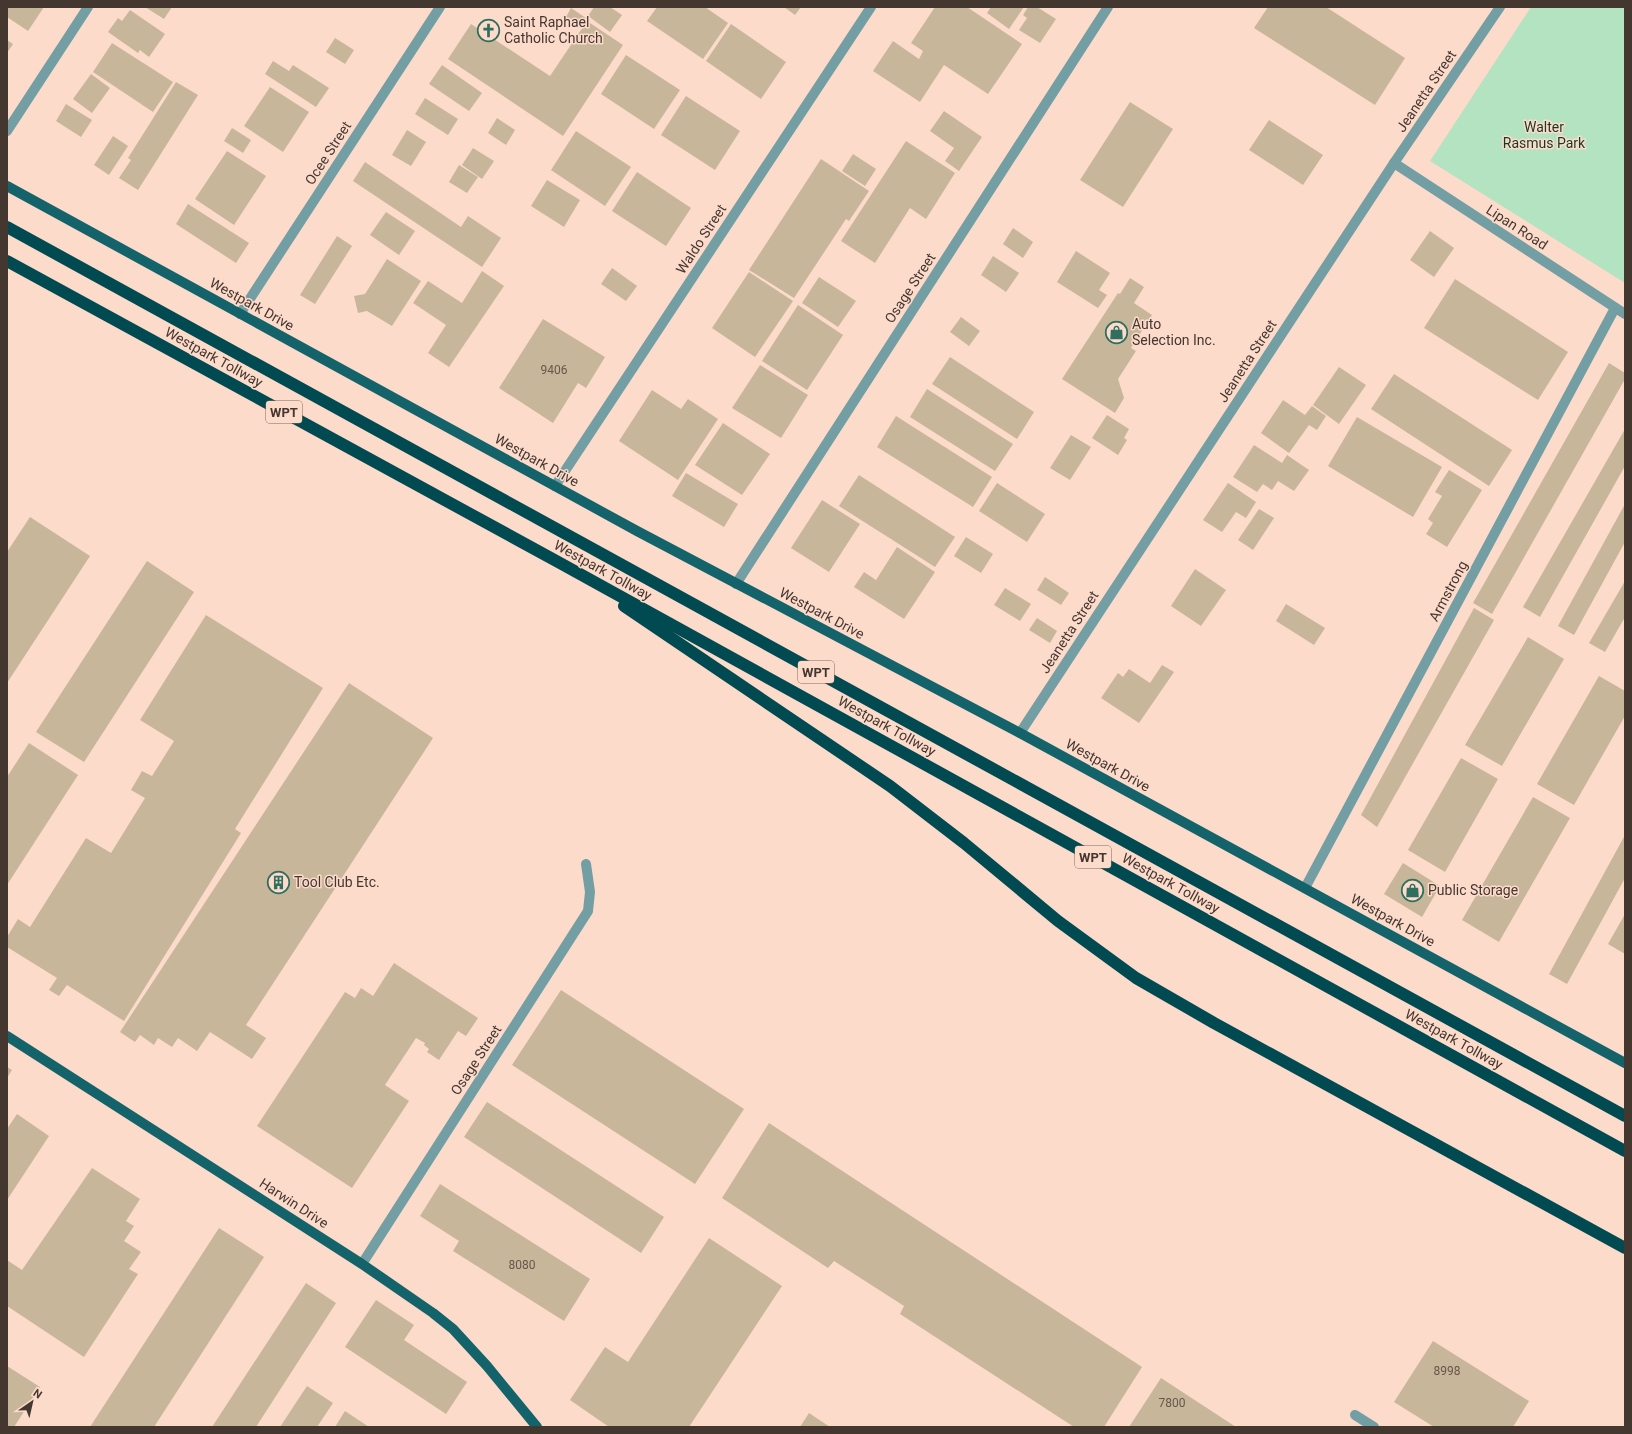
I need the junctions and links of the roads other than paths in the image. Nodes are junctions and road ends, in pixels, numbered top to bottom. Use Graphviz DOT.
graph roads {
  1 [pos="88,7"];
  2 [pos="440,7"];
  3 [pos="870,7"];
  4 [pos="1108,7"];
  5 [pos="1500,7"];
  6 [pos="7,130"];
  7 [pos="1394,163"];
  8 [pos="7,186"];
  9 [pos="7,227"];
  10 [pos="7,261"];
  11 [pos="1615,308"];
  12 [pos="240,314"];
  13 [pos="1625,314"];
  14 [pos="555,486"];
  15 [pos="560,563"];
  16 [pos="736,584"];
  17 [pos="1020,733"];
  18 [pos="586,864"];
  19 [pos="1305,888"];
  20 [pos="7,1036"];
  21 [pos="1625,1063"];
  22 [pos="1625,1116"];
  23 [pos="1625,1151"];
  24 [pos="1625,1248"];
  25 [pos="362,1264"];
  26 [pos="1356,1415"];
  27 [pos="537,1427"];
  28 [pos="1374,1427"];
  1 -- 6 [label="street"];
  2 -- 12 [label="street, Ocee Street"];
  3 -- 14 [label="street, Waldo Street"];
  4 -- 16 [label="street, Osage Street"];
  5 -- 7 [label="street, Jeanetta Street"];
  7 -- 11 [label="street, Lipan Road"];
  7 -- 17 [label="street, Jeanetta Street"];
  8 -- 12 [label="main road, Westpark Drive"];
  9 -- 22 [label="highway, Westpark Tollway / WPT"];
  10 -- 15 [label="highway, Westpark Tollway / WPT"];
  11 -- 13 [label="street, Lipan Road"];
  11 -- 19 [label="street, Armstrong"];
  12 -- 14 [label="main road, Westpark Drive"];
  14 -- 16 [label="main road, Westpark Drive"];
  15 -- 23 [label="highway, Westpark Tollway / WPT"];
  15 -- 24 [label="highway"];
  16 -- 17 [label="main road, Westpark Drive"];
  17 -- 19 [label="main road, Westpark Drive"];
  18 -- 25 [label="street, Osage Street"];
  19 -- 21 [label="main road, Westpark Drive"];
  20 -- 25 [label="main road, Harwin Drive"];
  25 -- 27 [label="main road, Harwin Drive"];
  26 -- 28 [label="street"];
}
